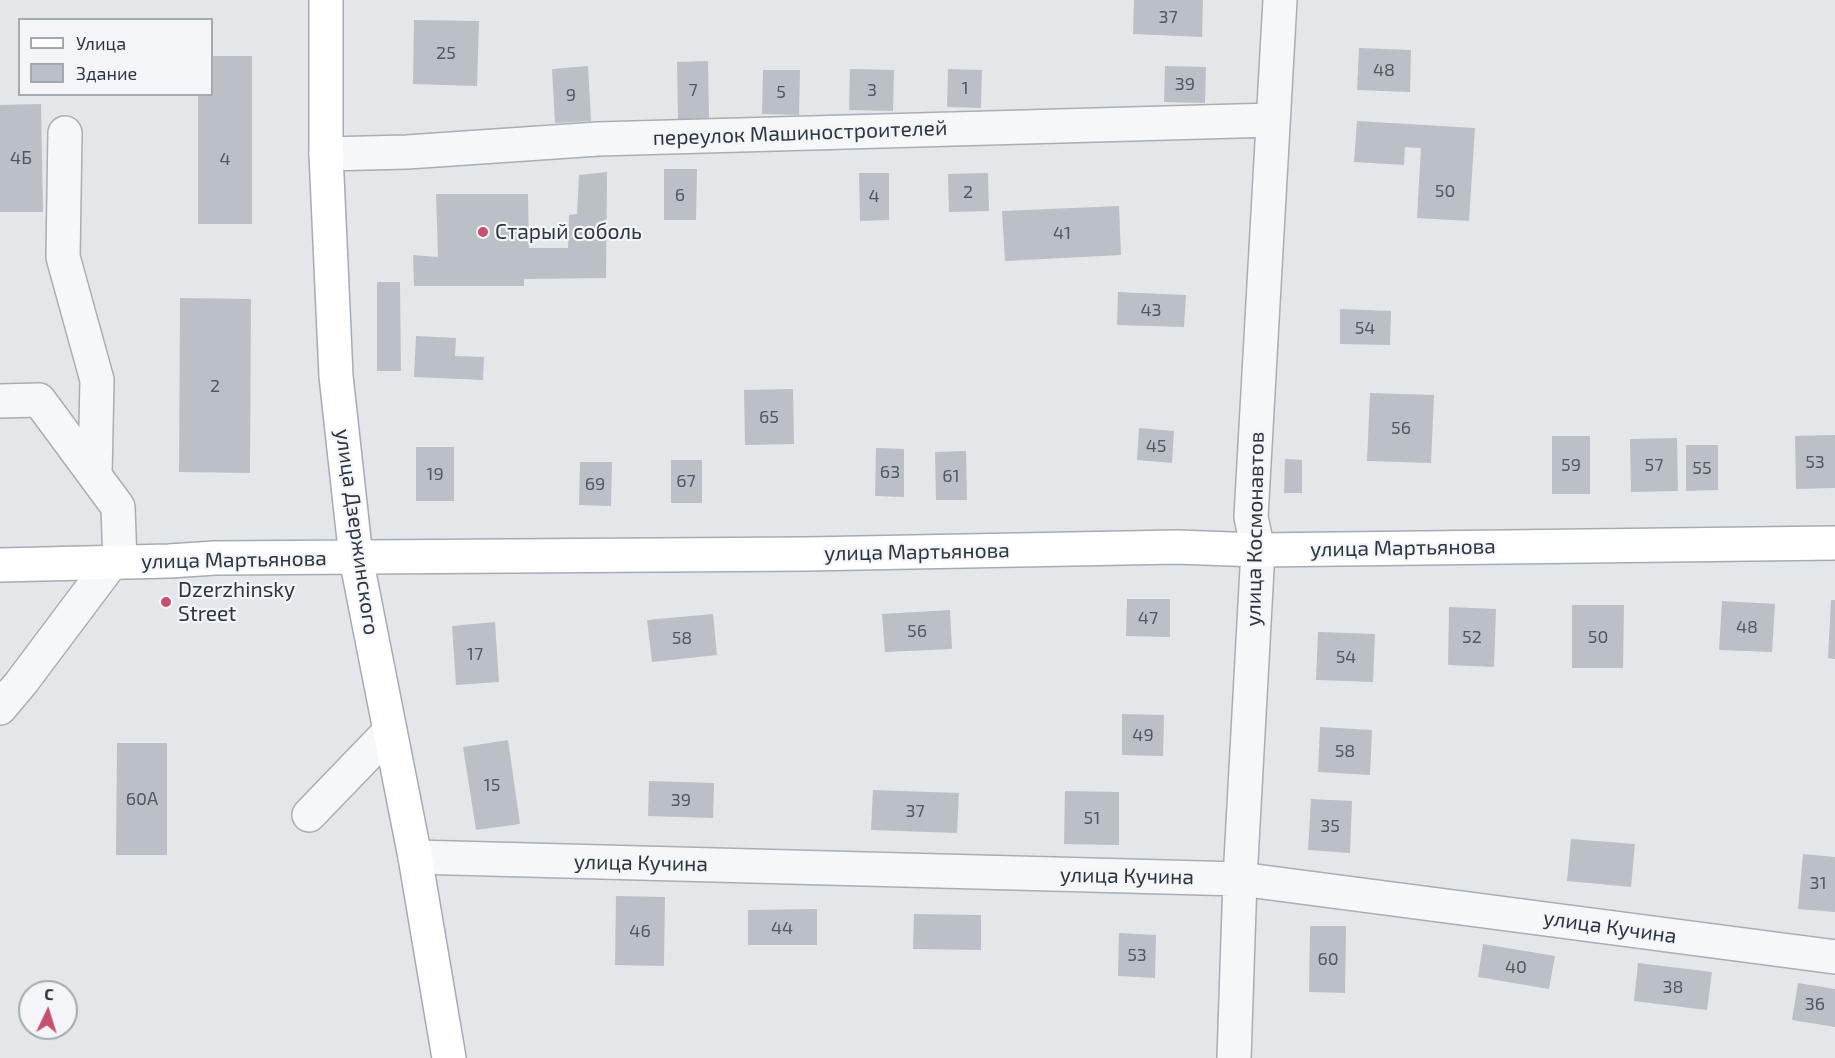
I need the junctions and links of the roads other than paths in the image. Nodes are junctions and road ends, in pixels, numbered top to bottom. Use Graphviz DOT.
graph roads {
  1 [pos="326,0"];
  2 [pos="1280,0"];
  3 [pos="1273,120"];
  4 [pos="64,133"];
  5 [pos="326,154"];
  6 [pos="0,401"];
  7 [pos="95,475"];
  8 [pos="1835,543"];
  9 [pos="1258,550"];
  10 [pos="356,558"];
  11 [pos="116,562"];
  12 [pos="0,565"];
  13 [pos="0,708"];
  14 [pos="390,731"];
  15 [pos="309,815"];
  16 [pos="415,858"];
  17 [pos="1240,879"];
  18 [pos="1835,957"];
  19 [pos="449,1058"];
  20 [pos="1234,1058"];
  1 -- 5 [label="main road, улица Дзержинского"];
  2 -- 3 [label="street, улица Космонавтов"];
  3 -- 5 [label="street, переулок Машиностроителей"];
  3 -- 9 [label="street, улица Космонавтов"];
  4 -- 7 [label="street"];
  5 -- 10 [label="main road, улица Дзержинского"];
  6 -- 7 [label="street"];
  7 -- 11 [label="street"];
  8 -- 9 [label="main road, улица Мартьянова"];
  9 -- 10 [label="main road, улица Мартьянова"];
  9 -- 17 [label="street, улица Космонавтов"];
  10 -- 11 [label="main road, улица Мартьянова"];
  10 -- 14 [label="main road, улица Дзержинского"];
  11 -- 12 [label="main road, улица Мартьянова"];
  11 -- 13 [label="street"];
  14 -- 15 [label="street"];
  14 -- 16 [label="main road, улица Дзержинского"];
  16 -- 17 [label="street, улица Кучина"];
  16 -- 19 [label="main road, улица Дзержинского"];
  17 -- 18 [label="street, улица Кучина"];
  17 -- 20 [label="street, улица Космонавтов"];
}
